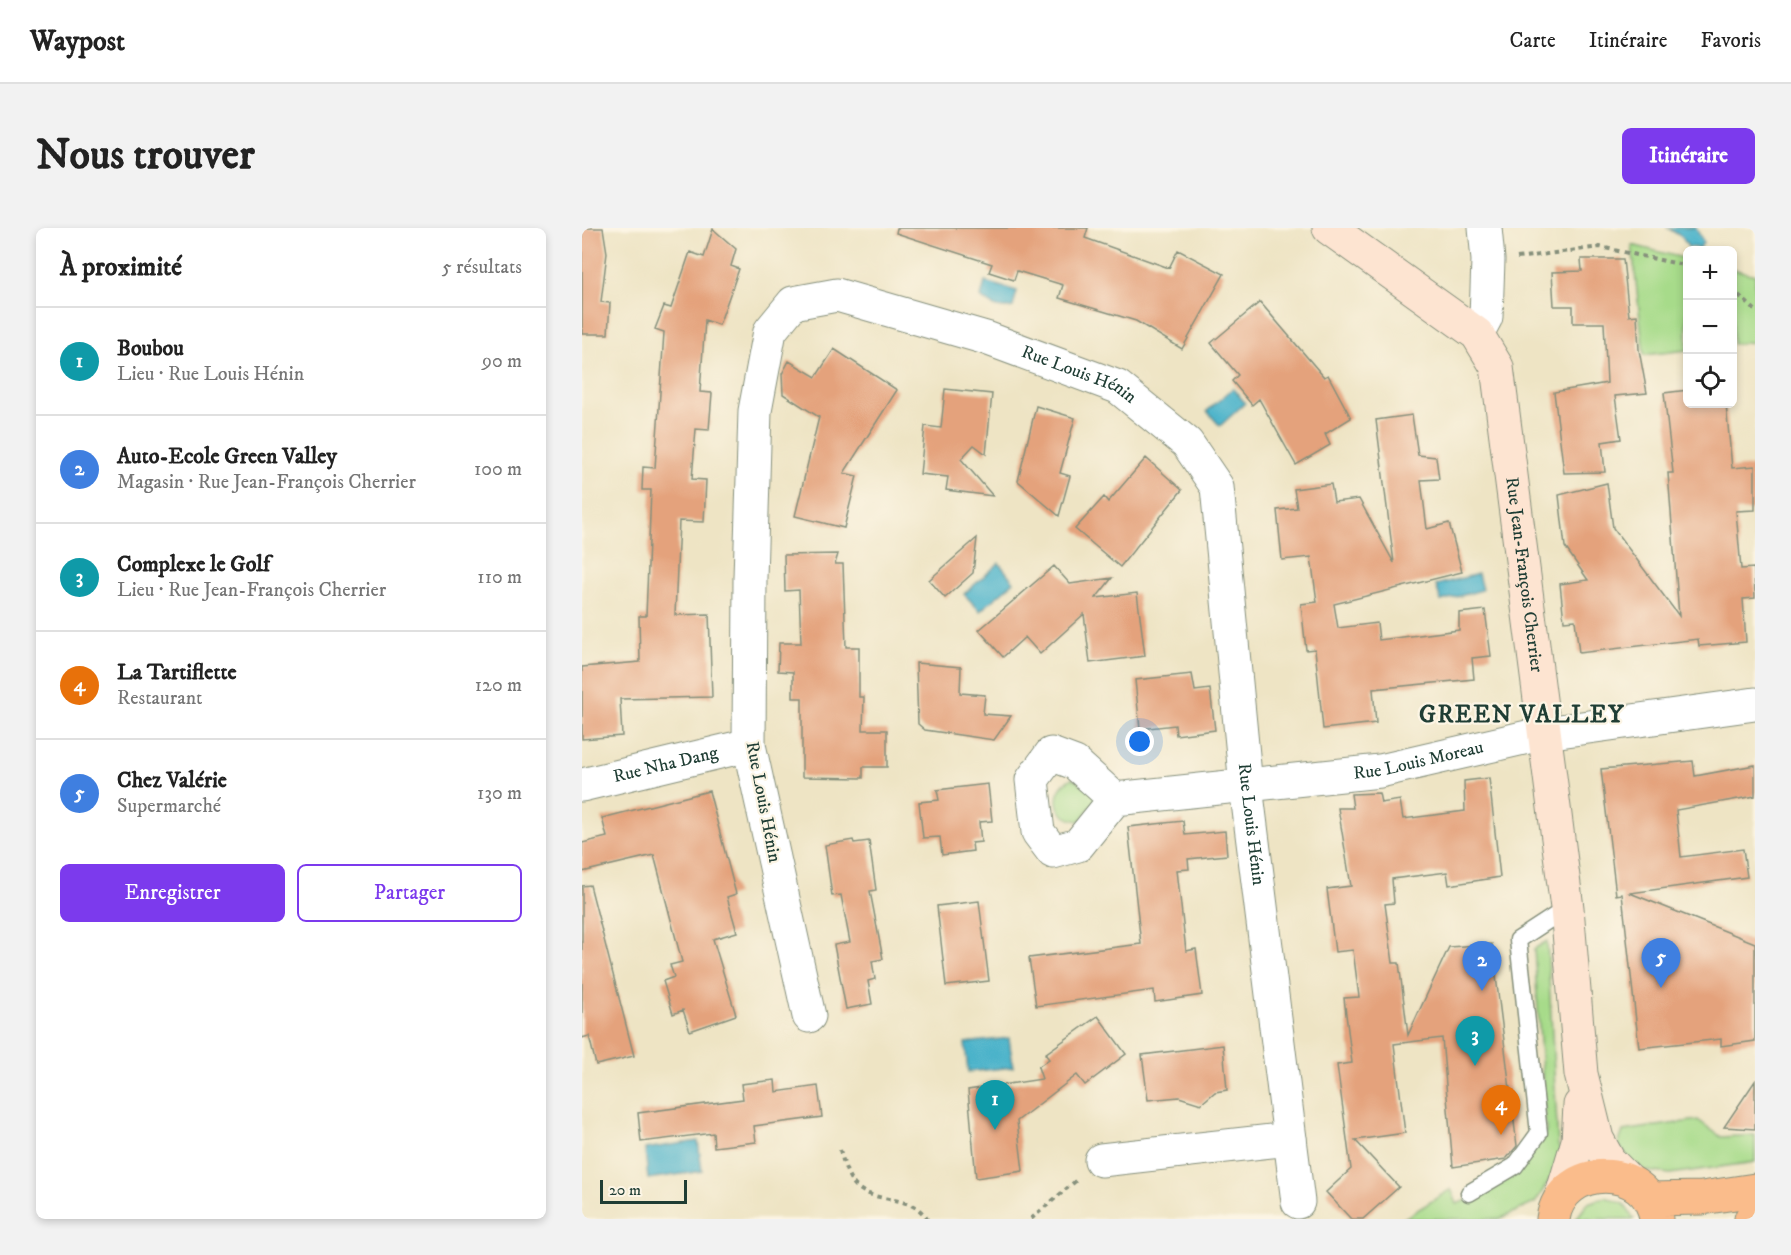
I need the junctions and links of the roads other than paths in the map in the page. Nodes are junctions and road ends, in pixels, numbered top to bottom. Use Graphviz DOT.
graph roads {
  1 [pos="1329,228"];
  2 [pos="1485,228"];
  3 [pos="1477,334"];
  4 [pos="1755,704"];
  5 [pos="1545,733"];
  6 [pos="749,745"];
  7 [pos="582,784"];
  8 [pos="1246,786"];
  9 [pos="1115,799"];
  10 [pos="1567,908"];
  11 [pos="808,1016"];
  12 [pos="1581,1074"];
  13 [pos="1290,1138"];
  14 [pos="1101,1160"];
  15 [pos="1755,1190"];
  16 [pos="1468,1192"];
  17 [pos="1644,1199"];
  18 [pos="1298,1202"];
  19 [pos="1555,1213"];
  1 -- 3 [label="main road"];
  2 -- 3 [label="street"];
  3 -- 5 [label="main road, Rue Jean-François Cherrier"];
  4 -- 5 [label="street, Rue Louis Moreau"];
  5 -- 8 [label="street, Rue Louis Moreau"];
  5 -- 10 [label="main road, Rue Jean-François Cherrier"];
  6 -- 7 [label="street, Rue Nha Dang"];
  6 -- 8 [label="street, Rue Louis Hénin"];
  6 -- 11 [label="street, Rue Louis Hénin"];
  8 -- 9 [label="street, Rue Louis Moreau"];
  8 -- 13 [label="street, Rue Louis Hénin"];
  10 -- 12 [label="main road, Rue Jean-François Cherrier"];
  10 -- 16 [label="lane"];
  12 -- 17 [label="main road, Rue Jean-François Cherrier"];
  12 -- 19 [label="main road, Rue Jean-François Cherrier"];
  13 -- 14 [label="street"];
  13 -- 18 [label="street, Rue Louis Hénin"];
  15 -- 17 [label="main road"];
  17 -- 19 [label="main road"];
}
